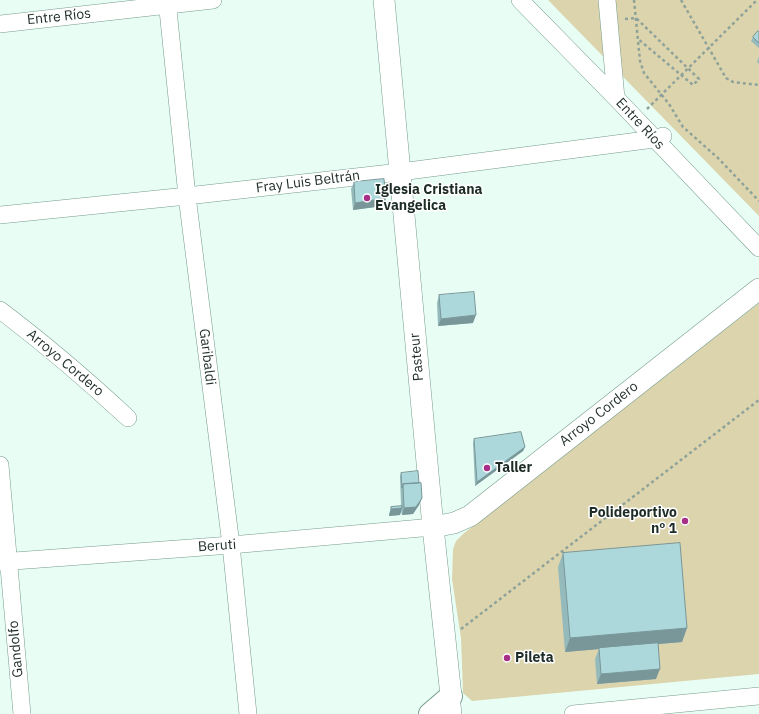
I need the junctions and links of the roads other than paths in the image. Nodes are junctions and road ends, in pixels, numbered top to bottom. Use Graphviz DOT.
graph roads {
  1 [pos="212,0"];
  2 [pos="384,0"];
  3 [pos="520,0"];
  4 [pos="534,0"];
  5 [pos="608,0"];
  6 [pos="167,2"];
  7 [pos="0,24"];
  8 [pos="616,91"];
  9 [pos="658,137"];
  10 [pos="400,172"];
  11 [pos="187,196"];
  12 [pos="0,215"];
  13 [pos="759,236"];
  14 [pos="759,248"];
  15 [pos="759,289"];
  16 [pos="0,310"];
  17 [pos="128,418"];
  18 [pos="0,465"];
  19 [pos="433,527"];
  20 [pos="231,546"];
  21 [pos="4,561"];
  22 [pos="759,696"];
  23 [pos="452,705"];
  24 [pos="690,708"];
  25 [pos="22,714"];
  26 [pos="248,714"];
  27 [pos="430,714"];
  28 [pos="573,714"];
  1 -- 6 [label="street, Entre Ríos"];
  2 -- 10 [label="street, Pasteur"];
  3 -- 8 [label="street, Entre Ríos"];
  4 -- 8 [label="street, Entre Ríos"];
  5 -- 8 [label="street"];
  6 -- 7 [label="street, Entre Ríos"];
  6 -- 11 [label="street, Garibaldi"];
  8 -- 9 [label="street, Entre Ríos"];
  8 -- 9 [label="street, Entre Ríos"];
  9 -- 10 [label="street, Fray Luis Beltrán"];
  9 -- 13 [label="street, Entre Ríos"];
  9 -- 14 [label="street, Entre Ríos"];
  10 -- 11 [label="street, Fray Luis Beltrán"];
  10 -- 19 [label="street, Pasteur"];
  11 -- 12 [label="street, Fray Luis Beltrán"];
  11 -- 20 [label="street, Garibaldi"];
  15 -- 19 [label="street, Arroyo Cordero"];
  16 -- 17 [label="street, Arroyo Cordero"];
  18 -- 21 [label="street, Gandolfo"];
  19 -- 20 [label="street, Beruti"];
  19 -- 23 [label="street, Pasteur"];
  20 -- 21 [label="street, Beruti"];
  20 -- 26 [label="street, Garibaldi"];
  21 -- 25 [label="street, Gandolfo"];
  22 -- 24 [label="street"];
  23 -- 27 [label="main road"];
  24 -- 28 [label="street"];
}
